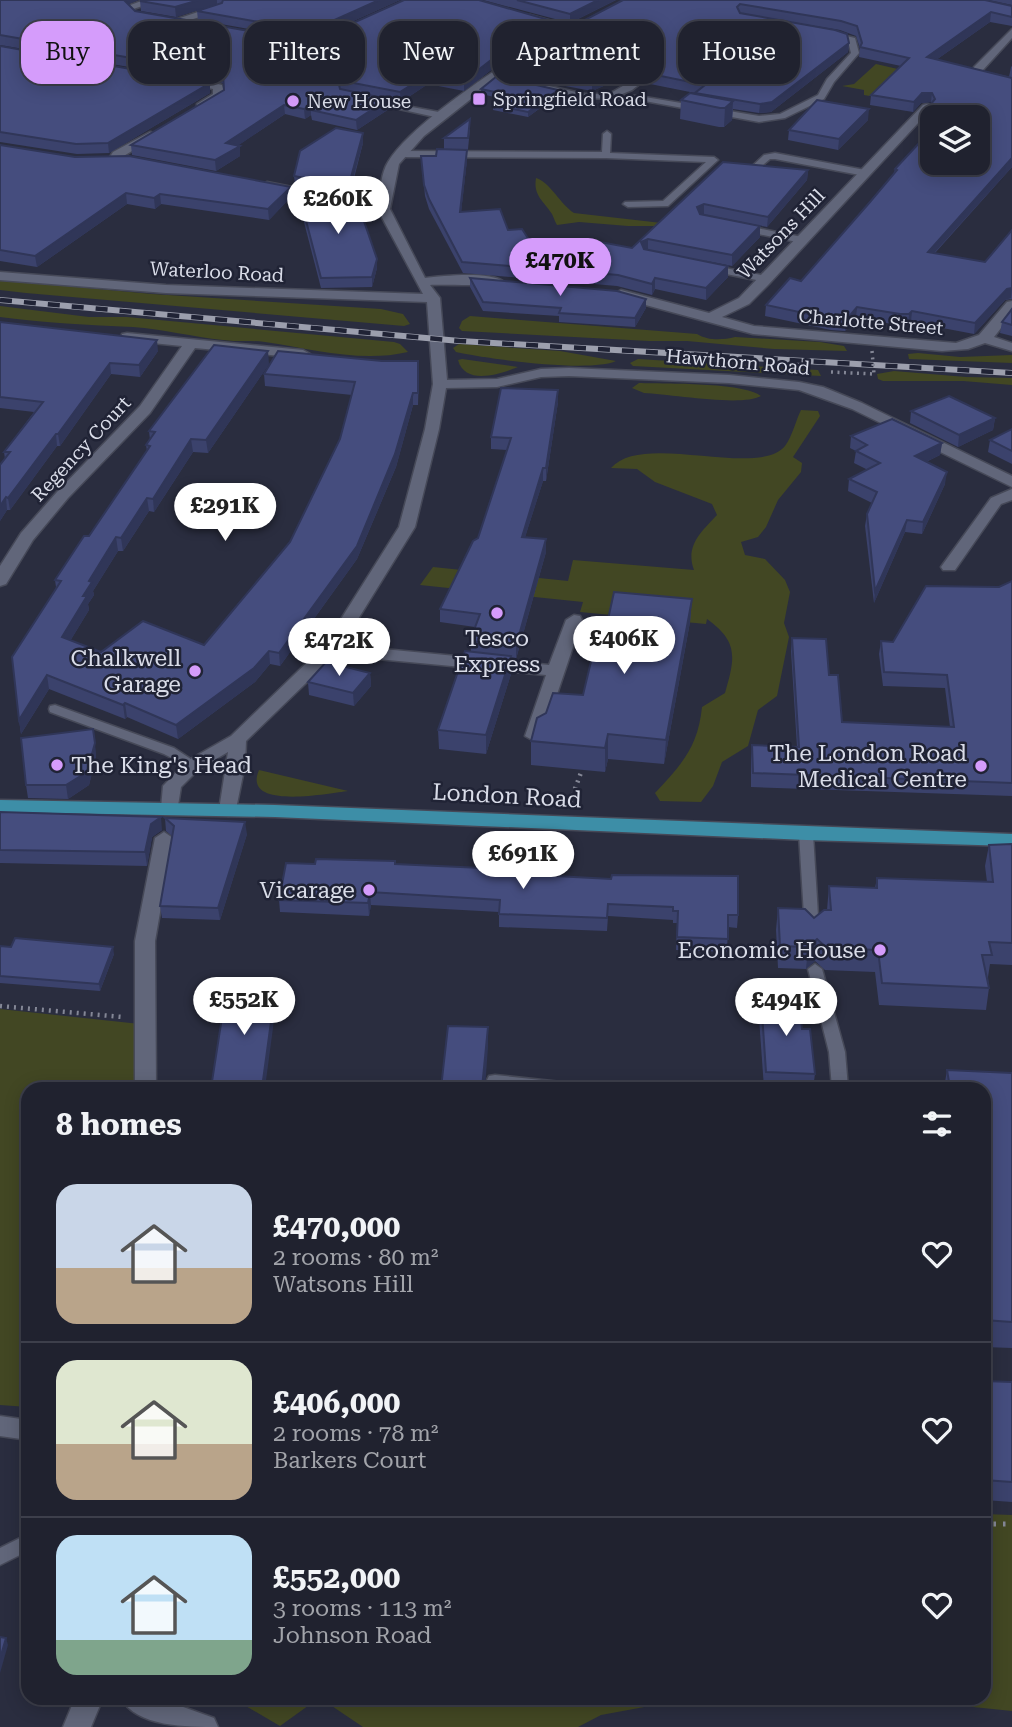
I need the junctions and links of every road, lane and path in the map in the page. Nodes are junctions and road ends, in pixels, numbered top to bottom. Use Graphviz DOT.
graph roads {
  1 [pos="156,0"];
  2 [pos="216,9"];
  3 [pos="133,11"];
  4 [pos="524,17"];
  5 [pos="167,21"];
  6 [pos="546,21"];
  7 [pos="825,32"];
  8 [pos="1012,32"];
  9 [pos="983,72"];
  10 [pos="492,79"];
  11 [pos="205,84"];
  12 [pos="634,84"];
  13 [pos="533,85"];
  14 [pos="356,97"];
  15 [pos="608,97"];
  16 [pos="920,114"];
  17 [pos="185,115"];
  18 [pos="444,116"];
  19 [pos="162,128"];
  20 [pos="607,134"];
  21 [pos="399,154"];
  22 [pos="606,155"];
  23 [pos="130,159"];
  24 [pos="753,169"];
  25 [pos="865,173"];
  26 [pos="251,183"];
  27 [pos="628,204"];
  28 [pos="384,209"];
  29 [pos="728,225"];
  30 [pos="803,240"];
  31 [pos="700,266"];
  32 [pos="0,276"];
  33 [pos="766,279"];
  34 [pos="421,282"];
  35 [pos="507,282"];
  36 [pos="605,292"];
  37 [pos="433,298"];
  38 [pos="1012,305"];
  39 [pos="711,317"];
  40 [pos="109,335"];
  41 [pos="986,339"];
  42 [pos="191,343"];
  43 [pos="1012,347"];
  44 [pos="872,351"];
  45 [pos="313,355"];
  46 [pos="831,372"];
  47 [pos="440,384"];
  48 [pos="1012,482"];
  49 [pos="1012,494"];
  50 [pos="949,567"];
  51 [pos="0,581"];
  52 [pos="574,620"];
  53 [pos="331,649"];
  54 [pos="556,671"];
  55 [pos="55,709"];
  56 [pos="534,736"];
  57 [pos="237,740"];
  58 [pos="193,765"];
  59 [pos="582,770"];
  60 [pos="0,806"];
  61 [pos="170,808"];
  62 [pos="228,810"];
  63 [pos="566,811"];
  64 [pos="806,834"];
  65 [pos="164,838"];
  66 [pos="1012,839"];
  67 [pos="812,932"];
  68 [pos="815,969"];
  69 [pos="0,1006"];
  70 [pos="147,1020"];
  71 [pos="495,1080"];
  72 [pos="145,1082"];
  73 [pos="512,1082"];
  74 [pos="839,1082"];
  75 [pos="0,1426"];
  76 [pos="21,1429"];
  77 [pos="991,1524"];
  78 [pos="1012,1524"];
  79 [pos="21,1546"];
  80 [pos="0,1557"];
  81 [pos="86,1705"];
  82 [pos="144,1705"];
  83 [pos="76,1727"];
  84 [pos="204,1727"];
  1 -- 3 [label="street"];
  2 -- 5 [label="street"];
  4 -- 6 [label="street"];
  7 -- 15 [label="lane"];
  8 -- 9 [label="street"];
  10 -- 18 [label="street"];
  11 -- 17 [label="street"];
  12 -- 15 [label="lane"];
  13 -- 15 [label="lane"];
  14 -- 18 [label="lane"];
  16 -- 25 [label="street, Watsons Hill"];
  18 -- 21 [label="street"];
  19 -- 23 [label="street"];
  20 -- 22 [label="lane"];
  21 -- 22 [label="lane"];
  21 -- 28 [label="street"];
  22 -- 27 [label="lane"];
  24 -- 25 [label="lane"];
  25 -- 30 [label="street, Watsons Hill"];
  26 -- 28 [label="street"];
  28 -- 34 [label="street"];
  29 -- 30 [label="lane"];
  30 -- 33 [label="street, Watsons Hill"];
  31 -- 33 [label="lane"];
  32 -- 37 [label="street, Waterloo Road"];
  33 -- 39 [label="street, Watsons Hill"];
  34 -- 35 [label="street"];
  34 -- 37 [label="street"];
  36 -- 39 [label="street"];
  37 -- 47 [label="street"];
  38 -- 41 [label="street"];
  39 -- 41 [label="street, Charlotte Street"];
  40 -- 42 [label="street"];
  41 -- 43 [label="street"];
  42 -- 45 [label="street"];
  42 -- 51 [label="street, Regency Court"];
  44 -- 46 [label="path, bridge"];
  47 -- 48 [label="street, Hawthorn Road"];
  47 -- 53 [label="street"];
  49 -- 50 [label="street"];
  52 -- 54 [label="street"];
  53 -- 54 [label="street"];
  53 -- 57 [label="street"];
  54 -- 56 [label="street"];
  55 -- 58 [label="lane"];
  57 -- 58 [label="street"];
  57 -- 62 [label="street"];
  58 -- 61 [label="street"];
  59 -- 63 [label="path"];
  60 -- 61 [label="main road, London Road"];
  61 -- 62 [label="main road, London Road"];
  62 -- 64 [label="main road, London Road"];
  64 -- 66 [label="main road, London Road"];
  64 -- 67 [label="lane"];
  65 -- 70 [label="street"];
  68 -- 74 [label="lane"];
  69 -- 70 [label="path"];
  70 -- 72 [label="street"];
  71 -- 73 [label="lane"];
  75 -- 76 [label="street"];
  77 -- 78 [label="path"];
  79 -- 80 [label="lane"];
  81 -- 83 [label="street"];
  82 -- 84 [label="street"];
}
